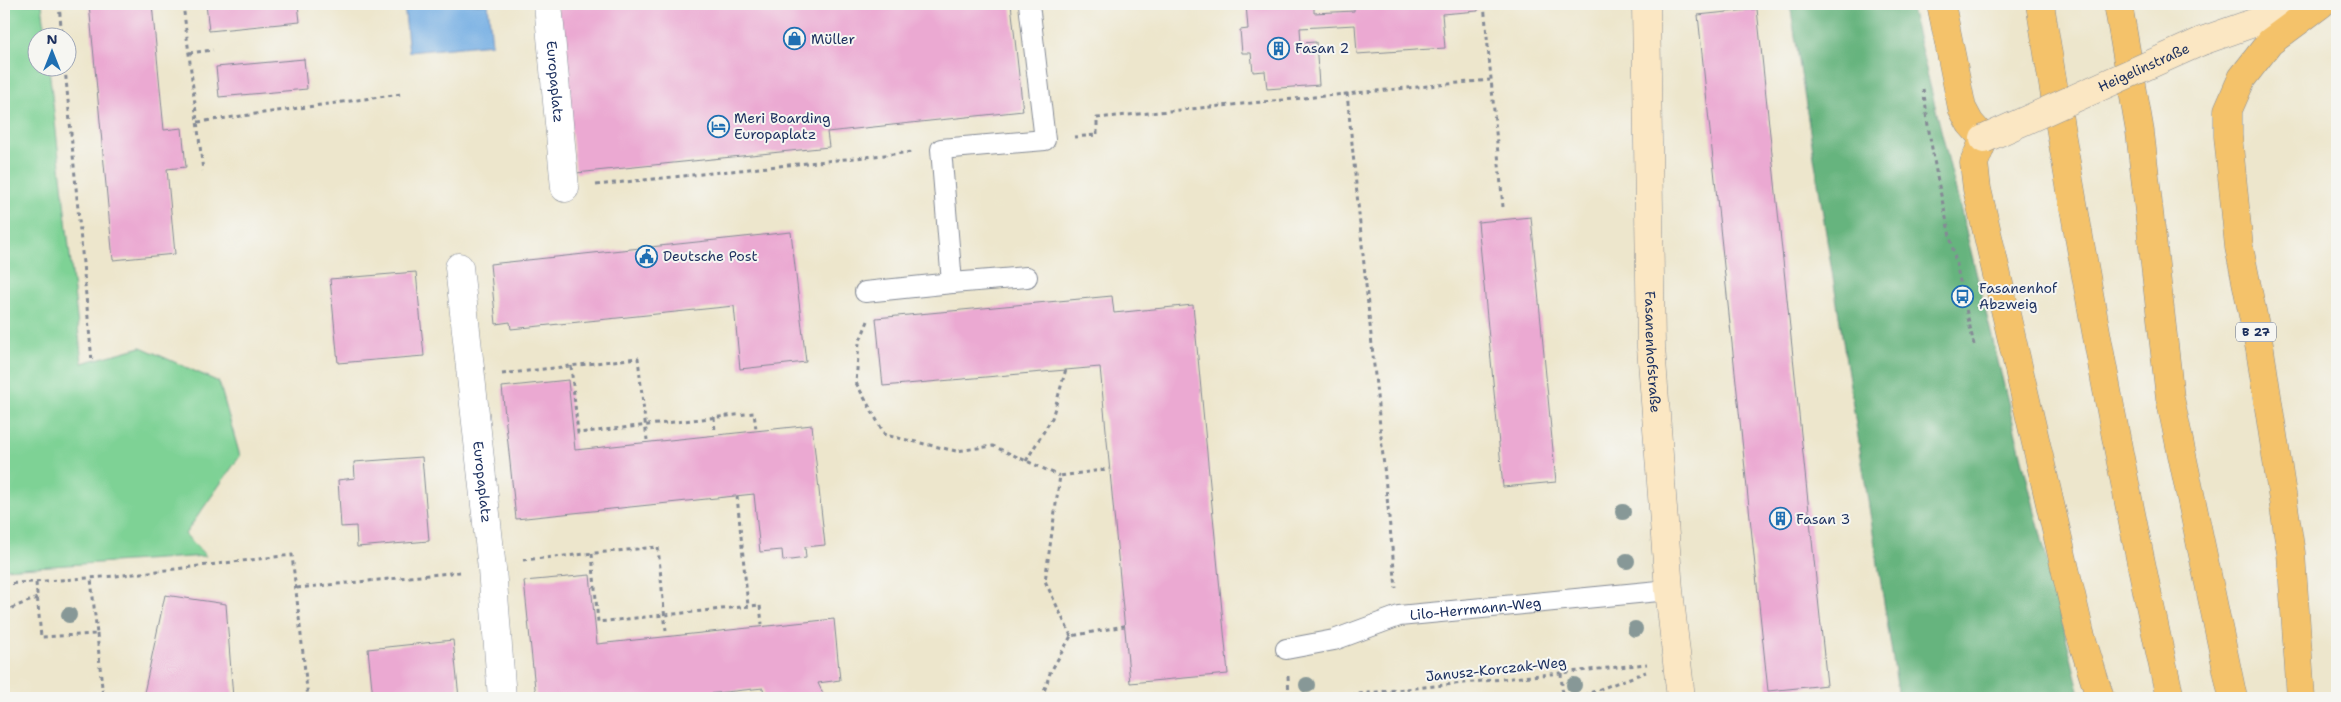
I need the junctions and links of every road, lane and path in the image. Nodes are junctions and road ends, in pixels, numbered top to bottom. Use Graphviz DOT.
graph roads {
  1 [pos="59,4"];
  2 [pos="183,4"];
  3 [pos="548,4"];
  4 [pos="1029,4"];
  5 [pos="1484,4"];
  6 [pos="1646,4"];
  7 [pos="1941,4"];
  8 [pos="2040,4"];
  9 [pos="2118,4"];
  10 [pos="2307,4"];
  11 [pos="2322,4"];
  12 [pos="61,28"];
  13 [pos="213,50"];
  14 [pos="189,53"];
  15 [pos="66,78"];
  16 [pos="1490,80"];
  17 [pos="1347,93"];
  18 [pos="401,94"];
  19 [pos="1926,114"];
  20 [pos="198,122"];
  21 [pos="1984,139"];
  22 [pos="1045,140"];
  23 [pos="941,149"];
  24 [pos="203,171"];
  25 [pos="566,188"];
  26 [pos="1503,207"];
  27 [pos="459,267"];
  28 [pos="1027,276"];
  29 [pos="952,284"];
  30 [pos="873,291"];
  31 [pos="1974,345"];
  32 [pos="92,361"];
  33 [pos="571,366"];
  34 [pos="1066,370"];
  35 [pos="472,378"];
  36 [pos="714,417"];
  37 [pos="645,425"];
  38 [pos="756,429"];
  39 [pos="715,433"];
  40 [pos="647,440"];
  41 [pos="1026,461"];
  42 [pos="1109,469"];
  43 [pos="1060,476"];
  44 [pos="736,496"];
  45 [pos="592,554"];
  46 [pos="91,579"];
  47 [pos="36,583"];
  48 [pos="4,584"];
  49 [pos="1669,590"];
  50 [pos="37,598"];
  51 [pos="748,606"];
  52 [pos="4,611"];
  53 [pos="1399,616"];
  54 [pos="762,624"];
  55 [pos="1124,626"];
  56 [pos="97,634"];
  57 [pos="1071,636"];
  58 [pos="1286,649"];
  59 [pos="1676,660"];
  60 [pos="1561,673"];
  61 [pos="103,698"];
  62 [pos="308,698"];
  63 [pos="502,698"];
  64 [pos="1042,698"];
  65 [pos="1319,698"];
  66 [pos="1563,698"];
  67 [pos="1576,698"];
  68 [pos="1681,698"];
  69 [pos="2100,698"];
  70 [pos="2170,698"];
  71 [pos="2233,698"];
  72 [pos="2301,698"];
  1 -- 12 [label="path"];
  2 -- 14 [label="path"];
  3 -- 25 [label="street, Europaplatz"];
  4 -- 22 [label="lane"];
  5 -- 16 [label="path"];
  6 -- 49 [label="street, Fasanenhofstraße"];
  7 -- 21 [label="highway"];
  8 -- 70 [label="highway"];
  9 -- 71 [label="highway"];
  10 -- 21 [label="street, Heigelinstraße, bridge"];
  11 -- 72 [label="highway, B 27"];
  13 -- 14 [label="path"];
  14 -- 20 [label="path"];
  15 -- 32 [label="path"];
  16 -- 17 [label="path"];
  16 -- 26 [label="path"];
  17 -- 22 [label="path"];
  17 -- 53 [label="path"];
  18 -- 20 [label="path"];
  19 -- 31 [label="path"];
  20 -- 24 [label="path"];
  21 -- 69 [label="highway"];
  22 -- 23 [label="lane"];
  23 -- 25 [label="path"];
  23 -- 29 [label="lane"];
  27 -- 35 [label="street, Europaplatz"];
  28 -- 29 [label="lane"];
  29 -- 30 [label="lane"];
  30 -- 41 [label="path"];
  33 -- 35 [label="path"];
  33 -- 37 [label="path"];
  33 -- 37 [label="path"];
  34 -- 41 [label="path"];
  35 -- 63 [label="street, Europaplatz"];
  36 -- 37 [label="path"];
  36 -- 38 [label="path"];
  36 -- 39 [label="path"];
  37 -- 40 [label="path"];
  41 -- 43 [label="path"];
  42 -- 43 [label="path"];
  43 -- 57 [label="path"];
  44 -- 51 [label="path"];
  45 -- 51 [label="path"];
  46 -- 47 [label="path"];
  46 -- 56 [label="path"];
  46 -- 62 [label="path"];
  47 -- 48 [label="path"];
  47 -- 50 [label="path"];
  49 -- 53 [label="lane, Lilo-Herrmann-Weg"];
  49 -- 59 [label="street, Fasanenhofstraße"];
  50 -- 52 [label="path"];
  50 -- 56 [label="path"];
  51 -- 54 [label="path"];
  53 -- 58 [label="lane, Lilo-Herrmann-Weg"];
  55 -- 57 [label="path"];
  56 -- 61 [label="path"];
  57 -- 64 [label="path"];
  59 -- 60 [label="path, Janusz-Korczak-Weg"];
  59 -- 67 [label="path"];
  59 -- 68 [label="street, Fasanenhofstraße"];
  60 -- 65 [label="path, Janusz-Korczak-Weg"];
  60 -- 66 [label="path"];
}
